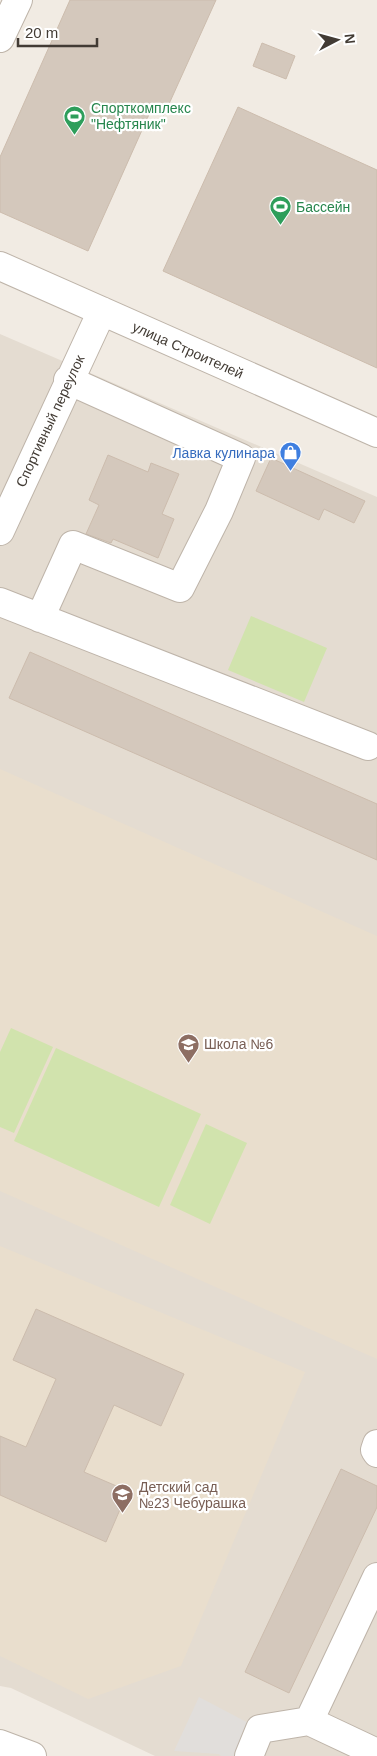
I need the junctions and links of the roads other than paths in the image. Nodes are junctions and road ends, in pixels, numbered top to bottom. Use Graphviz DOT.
graph roads {
  1 [pos="18,0"];
  2 [pos="0,38"];
  3 [pos="0,266"];
  4 [pos="102,311"];
  5 [pos="68,380"];
  6 [pos="377,433"];
  7 [pos="9,484"];
  8 [pos="0,530"];
  9 [pos="0,602"];
  10 [pos="40,618"];
  11 [pos="368,746"];
  12 [pos="377,1444"];
  13 [pos="377,1453"];
  14 [pos="377,1577"];
  15 [pos="309,1721"];
  16 [pos="0,1744"];
  17 [pos="377,1753"];
  18 [pos="32,1756"];
  19 [pos="249,1756"];
  1 -- 2 [label="street"];
  3 -- 4 [label="street, улица Строителей"];
  4 -- 5 [label="street, Спортивный переулок"];
  4 -- 6 [label="street, улица Строителей"];
  5 -- 7 [label="street, Спортивный переулок"];
  5 -- 10 [label="street"];
  7 -- 8 [label="street, Спортивный переулок"];
  9 -- 10 [label="street"];
  10 -- 11 [label="street"];
  12 -- 13 [label="street"];
  14 -- 15 [label="street"];
  15 -- 17 [label="street"];
  15 -- 19 [label="street"];
  16 -- 18 [label="street"];
}
